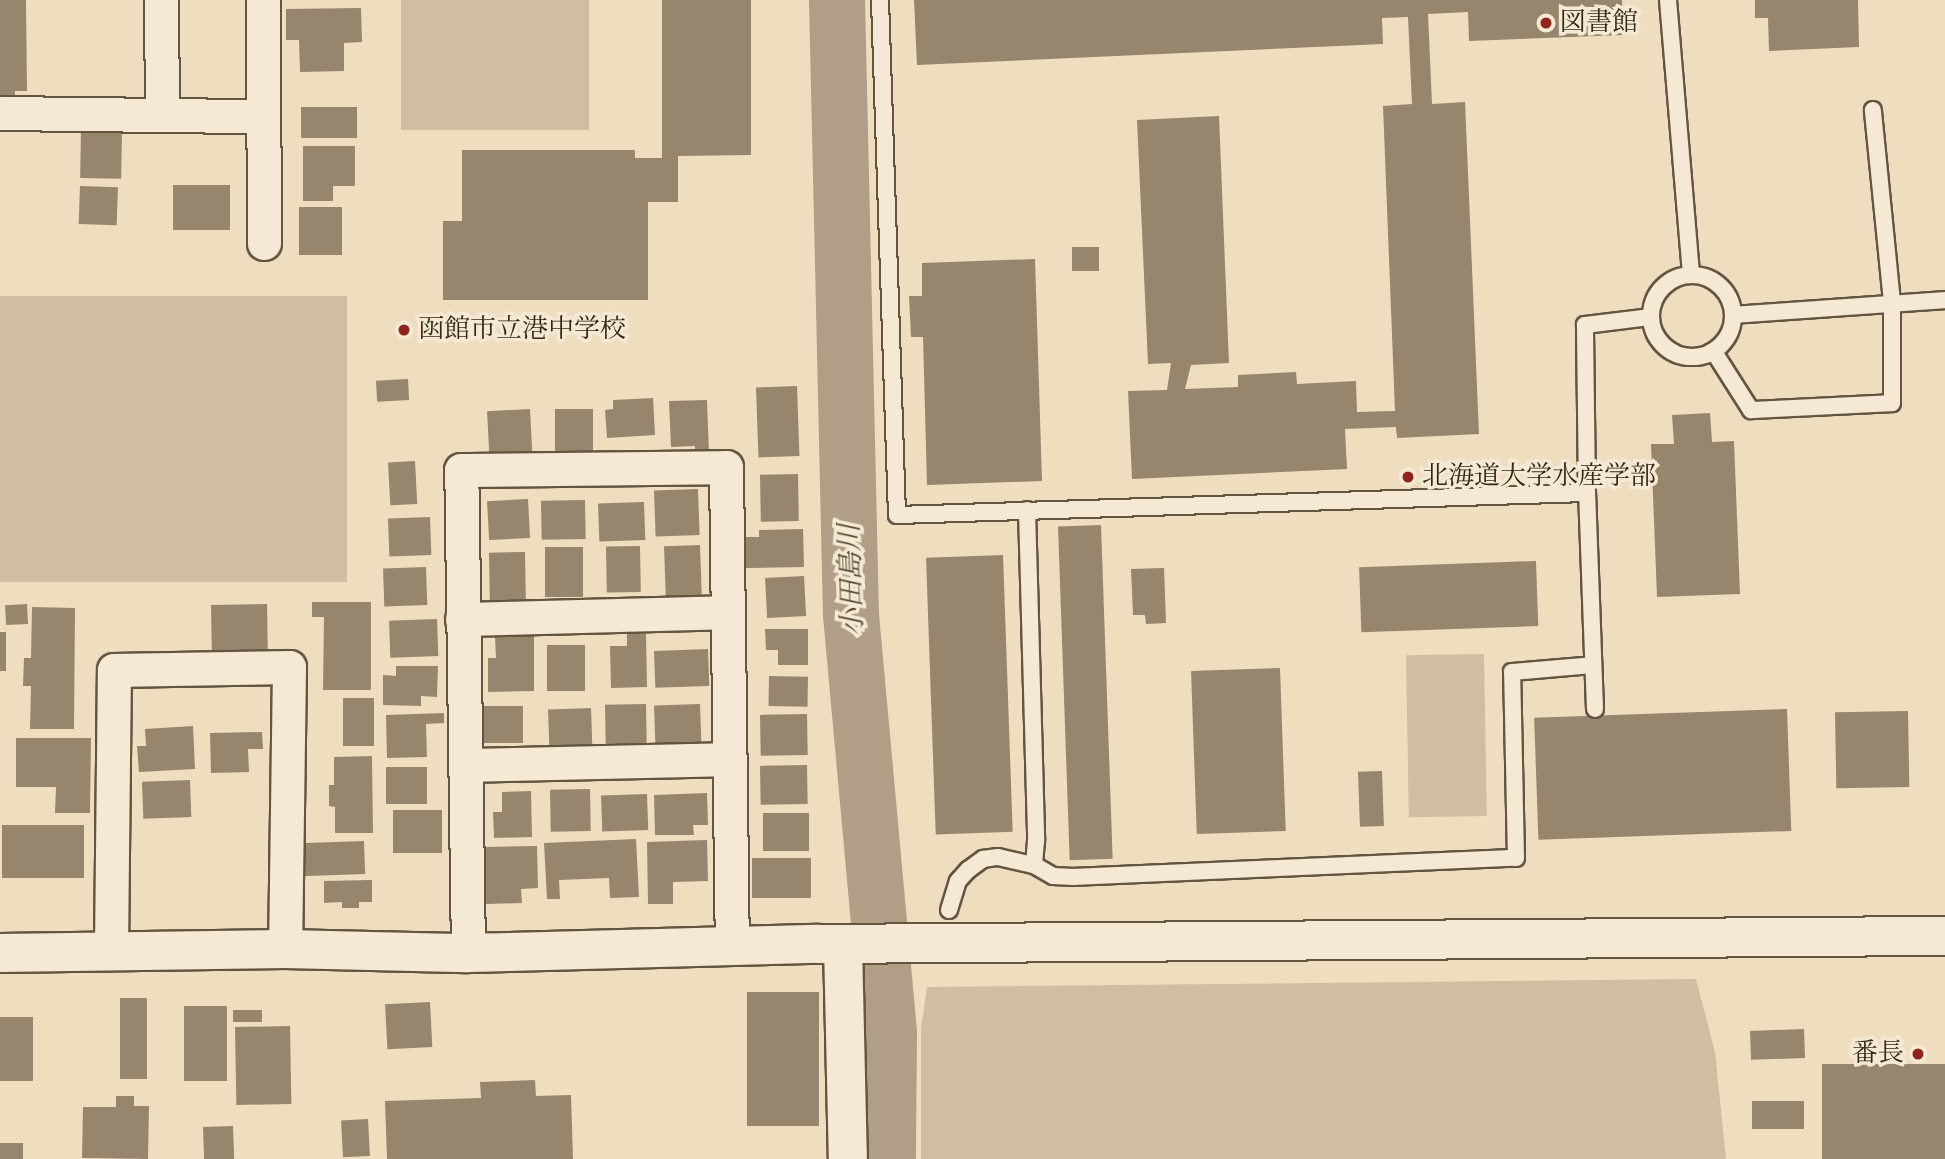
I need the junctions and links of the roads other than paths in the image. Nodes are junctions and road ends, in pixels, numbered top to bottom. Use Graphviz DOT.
graph roads {
  1 [pos="161,0"];
  2 [pos="263,0"];
  3 [pos="880,0"];
  4 [pos="1668,0"];
  5 [pos="1873,110"];
  6 [pos="0,113"];
  7 [pos="162,115"];
  8 [pos="263,116"];
  9 [pos="264,243"];
  10 [pos="1691,275"];
  11 [pos="1945,300"];
  12 [pos="1892,302"];
  13 [pos="1733,315"];
  14 [pos="1650,317"];
  15 [pos="1714,352"];
  16 [pos="1587,493"];
  17 [pos="1027,510"];
  18 [pos="727,612"];
  19 [pos="462,619"];
  20 [pos="1593,665"];
  21 [pos="1595,709"];
  22 [pos="730,759"];
  23 [pos="466,765"];
  24 [pos="1034,865"];
  25 [pos="949,910"];
  26 [pos="1945,936"];
  27 [pos="843,945"];
  28 [pos="732,948"];
  29 [pos="285,949"];
  30 [pos="111,950"];
  31 [pos="0,953"];
  32 [pos="468,953"];
  33 [pos="848,1159"];
  1 -- 7 [label="street"];
  2 -- 8 [label="street"];
  3 -- 17 [label="lane"];
  4 -- 10 [label="lane"];
  5 -- 12 [label="lane"];
  6 -- 7 [label="street"];
  7 -- 8 [label="street"];
  8 -- 9 [label="street"];
  10 -- 13 [label="lane"];
  10 -- 14 [label="lane"];
  11 -- 12 [label="lane"];
  12 -- 13 [label="lane"];
  12 -- 15 [label="lane"];
  13 -- 15 [label="lane"];
  14 -- 15 [label="lane"];
  14 -- 16 [label="lane"];
  16 -- 17 [label="lane"];
  16 -- 20 [label="lane"];
  17 -- 24 [label="lane"];
  18 -- 19 [label="street"];
  18 -- 19 [label="street"];
  18 -- 22 [label="street"];
  19 -- 23 [label="street"];
  20 -- 21 [label="lane"];
  20 -- 24 [label="lane"];
  22 -- 23 [label="street"];
  22 -- 28 [label="street"];
  23 -- 32 [label="street"];
  24 -- 25 [label="lane"];
  26 -- 27 [label="street"];
  27 -- 28 [label="street"];
  27 -- 33 [label="street"];
  28 -- 32 [label="street"];
  29 -- 30 [label="street"];
  29 -- 30 [label="street"];
  29 -- 32 [label="street"];
  30 -- 31 [label="street"];
}
